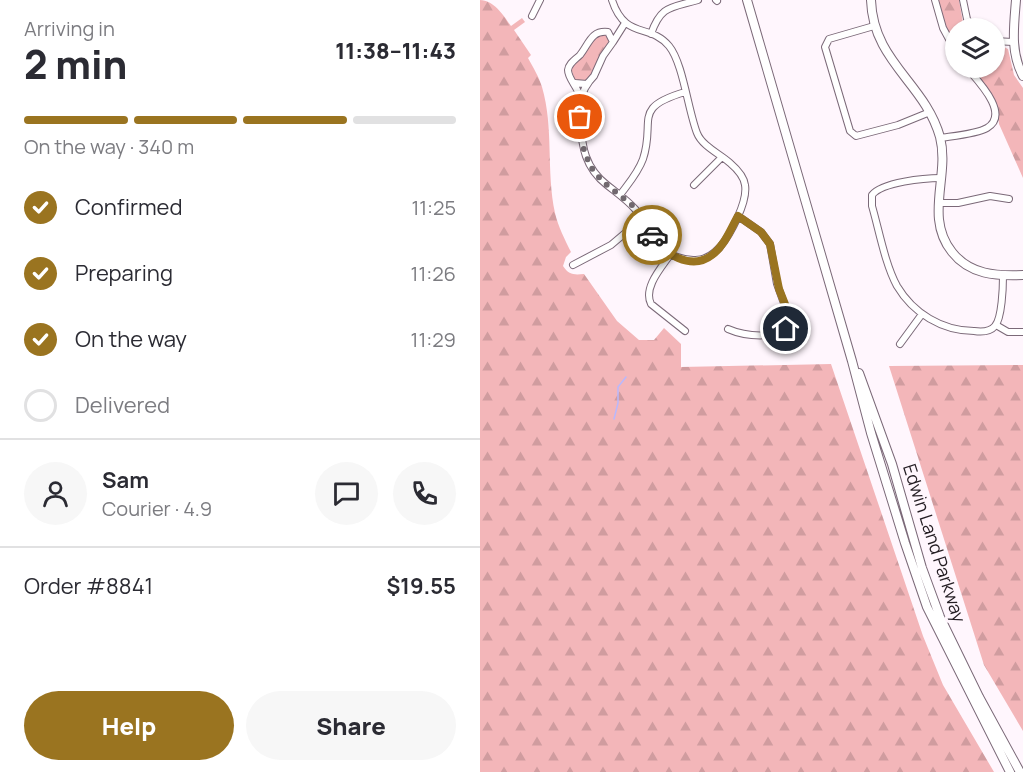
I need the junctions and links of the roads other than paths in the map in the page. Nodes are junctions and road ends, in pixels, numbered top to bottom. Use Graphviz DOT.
graph roads {
  1 [pos="540,0"];
  2 [pos="612,0"];
  3 [pos="698,0"];
  4 [pos="747,0"];
  5 [pos="871,0"];
  6 [pos="935,0"];
  7 [pos="963,0"];
  8 [pos="1016,0"];
  9 [pos="532,16"];
  10 [pos="967,18"];
  11 [pos="625,23"];
  12 [pos="874,26"];
  13 [pos="606,32"];
  14 [pos="945,32"];
  15 [pos="651,34"];
  16 [pos="613,42"];
  17 [pos="1005,42"];
  18 [pos="1013,42"];
  19 [pos="1023,76"];
  20 [pos="974,78"];
  21 [pos="589,82"];
  22 [pos="575,83"];
  23 [pos="685,92"];
  24 [pos="580,100"];
  25 [pos="930,112"];
  26 [pos="940,138"];
  27 [pos="722,157"];
  28 [pos="941,178"];
  29 [pos="694,185"];
  30 [pos="620,195"];
  31 [pos="1009,199"];
  32 [pos="938,203"];
  33 [pos="738,216"];
  34 [pos="643,218"];
  35 [pos="670,255"];
  36 [pos="573,266"];
  37 [pos="1023,275"];
  38 [pos="1003,276"];
  39 [pos="839,314"];
  40 [pos="922,314"];
  41 [pos="996,326"];
  42 [pos="728,329"];
  43 [pos="685,331"];
  44 [pos="1023,332"];
  45 [pos="900,345"];
  46 [pos="1010,772"];
  47 [pos="1020,772"];
  1 -- 9 [label="street"];
  2 -- 11 [label="street"];
  3 -- 15 [label="street"];
  4 -- 39 [label="main road, Edwin Land Parkway"];
  5 -- 12 [label="main road"];
  6 -- 14 [label="street"];
  7 -- 10 [label="street"];
  8 -- 18 [label="main road"];
  11 -- 13 [label="street"];
  11 -- 15 [label="street"];
  11 -- 16 [label="street"];
  12 -- 25 [label="main road"];
  12 -- 25 [label="street"];
  13 -- 16 [label="street"];
  13 -- 22 [label="street"];
  15 -- 23 [label="street"];
  16 -- 21 [label="street"];
  17 -- 18 [label="street"];
  18 -- 19 [label="main road"];
  20 -- 26 [label="street"];
  21 -- 22 [label="street"];
  21 -- 24 [label="street"];
  22 -- 24 [label="street"];
  23 -- 27 [label="street"];
  23 -- 30 [label="street"];
  24 -- 30 [label="street"];
  25 -- 26 [label="main road"];
  26 -- 28 [label="main road"];
  27 -- 29 [label="street"];
  27 -- 33 [label="street"];
  28 -- 32 [label="main road"];
  28 -- 40 [label="street"];
  30 -- 34 [label="street"];
  31 -- 32 [label="street"];
  32 -- 38 [label="main road"];
  33 -- 35 [label="street"];
  33 -- 42 [label="street"];
  34 -- 35 [label="street"];
  34 -- 36 [label="street"];
  35 -- 43 [label="street"];
  37 -- 38 [label="main road"];
  38 -- 41 [label="street"];
  39 -- 46 [label="main road, Edwin Land Parkway"];
  39 -- 47 [label="main road, Edwin Land Parkway"];
  40 -- 41 [label="street"];
  40 -- 45 [label="street"];
  41 -- 44 [label="street"];
}
